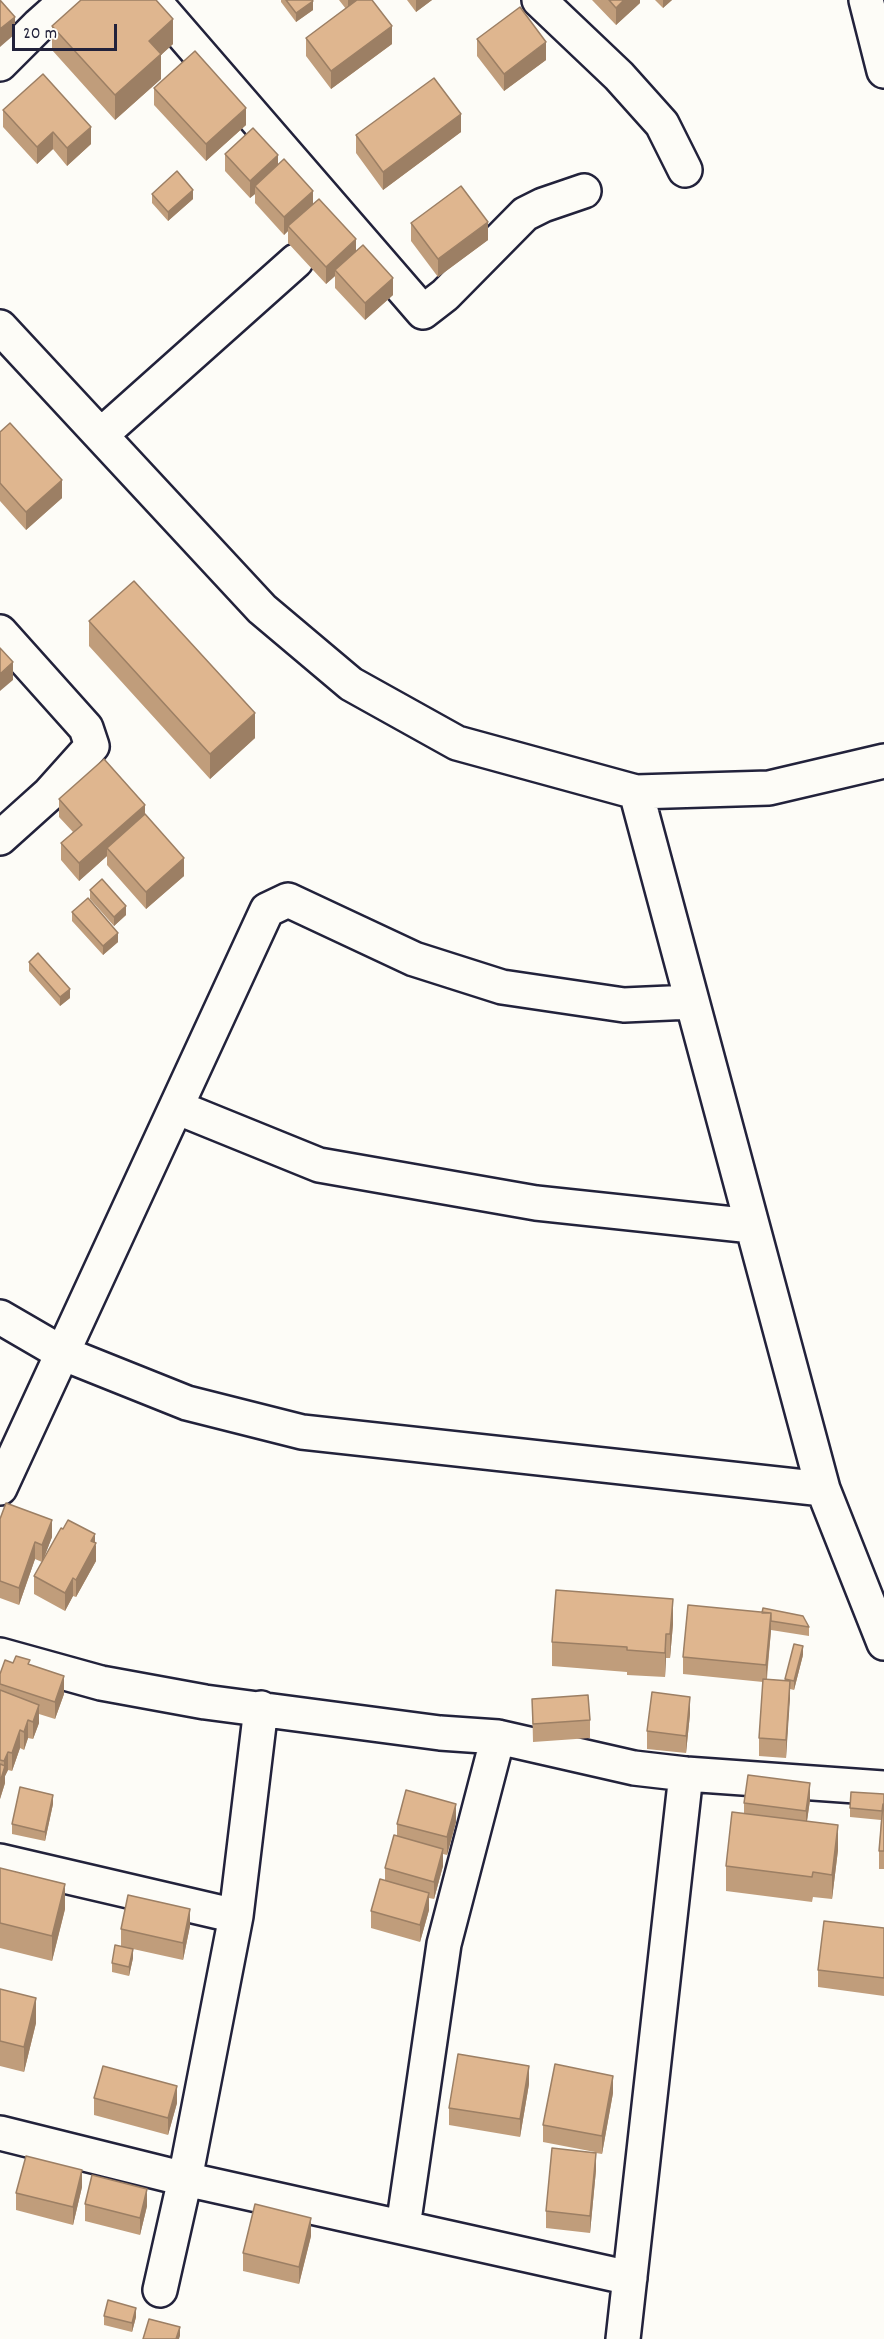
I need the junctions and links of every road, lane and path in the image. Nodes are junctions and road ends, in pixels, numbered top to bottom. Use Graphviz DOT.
graph roads {
  1 [pos="68,0"];
  2 [pos="153,0"];
  3 [pos="539,0"];
  4 [pos="866,0"];
  5 [pos="0,64"];
  6 [pos="884,71"];
  7 [pos="685,170"];
  8 [pos="584,191"];
  9 [pos="296,261"];
  10 [pos="0,327"];
  11 [pos="101,435"];
  12 [pos="0,632"];
  13 [pos="884,761"];
  14 [pos="636,792"];
  15 [pos="0,838"];
  16 [pos="692,1002"];
  17 [pos="176,1107"];
  18 [pos="752,1226"];
  19 [pos="0,1317"];
  20 [pos="62,1353"];
  21 [pos="0,1488"];
  22 [pos="823,1489"];
  23 [pos="884,1643"];
  24 [pos="0,1655"];
  25 [pos="261,1708"];
  26 [pos="498,1737"];
  27 [pos="686,1774"];
  28 [pos="884,1788"];
  29 [pos="0,1861"];
  30 [pos="236,1916"];
  31 [pos="0,2133"];
  32 [pos="185,2179"];
  33 [pos="403,2228"];
  34 [pos="630,2278"];
  35 [pos="160,2290"];
  36 [pos="623,2339"];
  1 -- 5 [label="street"];
  2 -- 8 [label="street"];
  3 -- 7 [label="street"];
  4 -- 6 [label="street"];
  9 -- 11 [label="street"];
  10 -- 11 [label="street"];
  11 -- 14 [label="street"];
  12 -- 15 [label="street"];
  13 -- 14 [label="street"];
  14 -- 16 [label="street"];
  16 -- 17 [label="street"];
  16 -- 18 [label="street"];
  17 -- 18 [label="street"];
  17 -- 20 [label="street"];
  18 -- 22 [label="street"];
  19 -- 20 [label="street"];
  20 -- 21 [label="street"];
  20 -- 22 [label="street"];
  22 -- 23 [label="street"];
  24 -- 25 [label="street"];
  25 -- 26 [label="street"];
  25 -- 30 [label="street"];
  26 -- 27 [label="street"];
  26 -- 33 [label="street"];
  27 -- 28 [label="street"];
  27 -- 34 [label="street"];
  29 -- 30 [label="street"];
  30 -- 32 [label="street"];
  31 -- 32 [label="street"];
  32 -- 33 [label="street"];
  32 -- 35 [label="street"];
  33 -- 34 [label="street"];
  34 -- 36 [label="street"];
}
